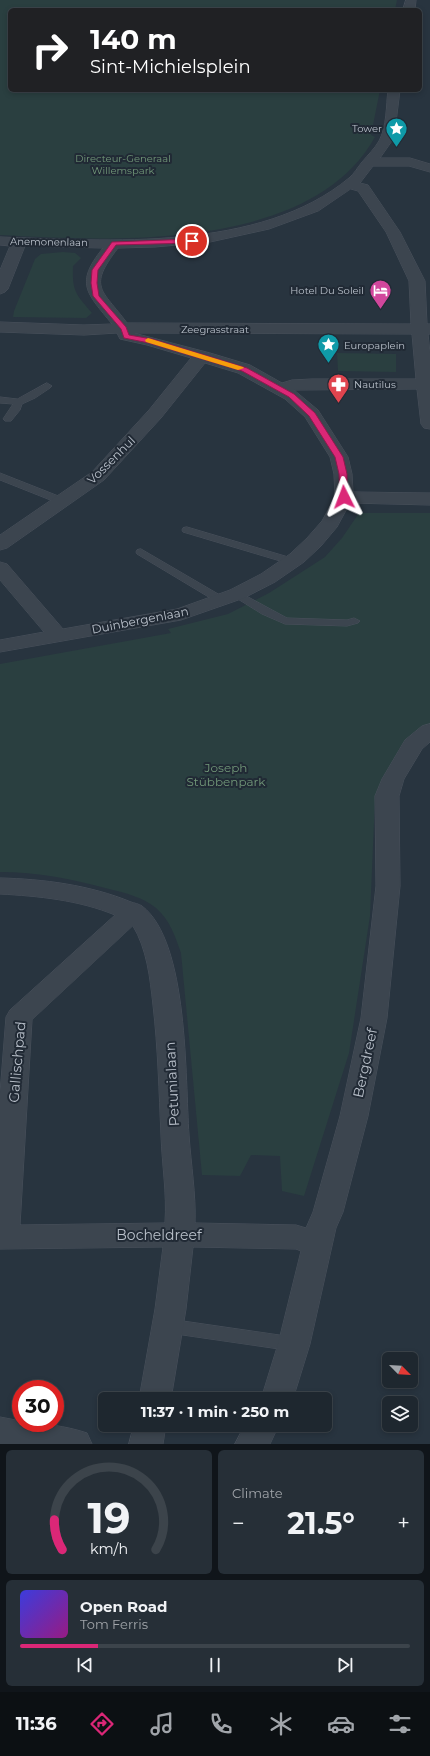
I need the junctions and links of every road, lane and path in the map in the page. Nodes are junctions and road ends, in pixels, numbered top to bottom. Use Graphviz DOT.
graph roads {
  1 [pos="394,92"];
  2 [pos="374,159"];
  3 [pos="430,168"];
  4 [pos="350,184"];
  5 [pos="0,241"];
  6 [pos="19,242"];
  7 [pos="114,244"];
  8 [pos="0,289"];
  9 [pos="0,327"];
  10 [pos="424,329"];
  11 [pos="125,332"];
  12 [pos="204,356"];
  13 [pos="424,384"];
  14 [pos="47,386"];
  15 [pos="281,389"];
  16 [pos="0,400"];
  17 [pos="18,402"];
  18 [pos="8,419"];
  19 [pos="430,424"];
  20 [pos="0,476"];
  21 [pos="344,497"];
  22 [pos="430,499"];
  23 [pos="62,502"];
  24 [pos="188,530"];
  25 [pos="0,544"];
  26 [pos="141,552"];
  27 [pos="291,561"];
  28 [pos="0,568"];
  29 [pos="229,597"];
  30 [pos="354,621"];
  31 [pos="58,636"];
  32 [pos="0,646"];
  33 [pos="430,731"];
  34 [pos="0,886"];
  35 [pos="133,912"];
  36 [pos="179,1234"];
  37 [pos="2,1237"];
  38 [pos="318,1244"];
  39 [pos="169,1326"];
  40 [pos="294,1344"];
  41 [pos="156,1392"];
  42 [pos="279,1392"];
  43 [pos="0,1432"];
  44 [pos="149,1432"];
  45 [pos="258,1432"];
  46 [pos="75,1444"];
  47 [pos="146,1444"];
  48 [pos="252,1444"];
  1 -- 2 [label="street, Anemonenlaan"];
  2 -- 3 [label="street"];
  2 -- 4 [label="street, Anemonenlaan"];
  4 -- 7 [label="street, Anemonenlaan"];
  4 -- 10 [label="street"];
  5 -- 6 [label="street, Anemonenlaan"];
  6 -- 7 [label="street, Anemonenlaan"];
  6 -- 8 [label="street"];
  7 -- 11 [label="street"];
  9 -- 11 [label="street"];
  10 -- 11 [label="street, Zeegrasstraat"];
  10 -- 13 [label="street"];
  11 -- 12 [label="street"];
  12 -- 15 [label="street"];
  12 -- 23 [label="street, Vossenhul"];
  13 -- 15 [label="street"];
  13 -- 19 [label="street"];
  14 -- 17 [label="lane"];
  15 -- 21 [label="street"];
  16 -- 17 [label="lane"];
  17 -- 18 [label="lane"];
  20 -- 23 [label="lane"];
  21 -- 22 [label="street"];
  21 -- 27 [label="street, Duinbergenlaan"];
  23 -- 25 [label="street, Vossenhul"];
  24 -- 27 [label="lane"];
  26 -- 29 [label="lane"];
  27 -- 29 [label="street, Duinbergenlaan"];
  28 -- 31 [label="street"];
  29 -- 30 [label="lane"];
  29 -- 31 [label="street, Duinbergenlaan"];
  31 -- 32 [label="street, Duinbergenlaan"];
  33 -- 38 [label="street, Bergdreef"];
  34 -- 35 [label="street, Petunialaan"];
  35 -- 36 [label="street, Petunialaan"];
  35 -- 37 [label="street, Gallischpad"];
  36 -- 37 [label="street, Bocheldreef"];
  36 -- 38 [label="street, Bocheldreef"];
  36 -- 39 [label="street, Petunialaan"];
  38 -- 40 [label="street, Bergdreef"];
  39 -- 40 [label="lane"];
  39 -- 41 [label="street, Petunialaan"];
  40 -- 42 [label="street, Bergdreef"];
  43 -- 46 [label="street"];
  44 -- 47 [label="street"];
  45 -- 48 [label="street"];
}
